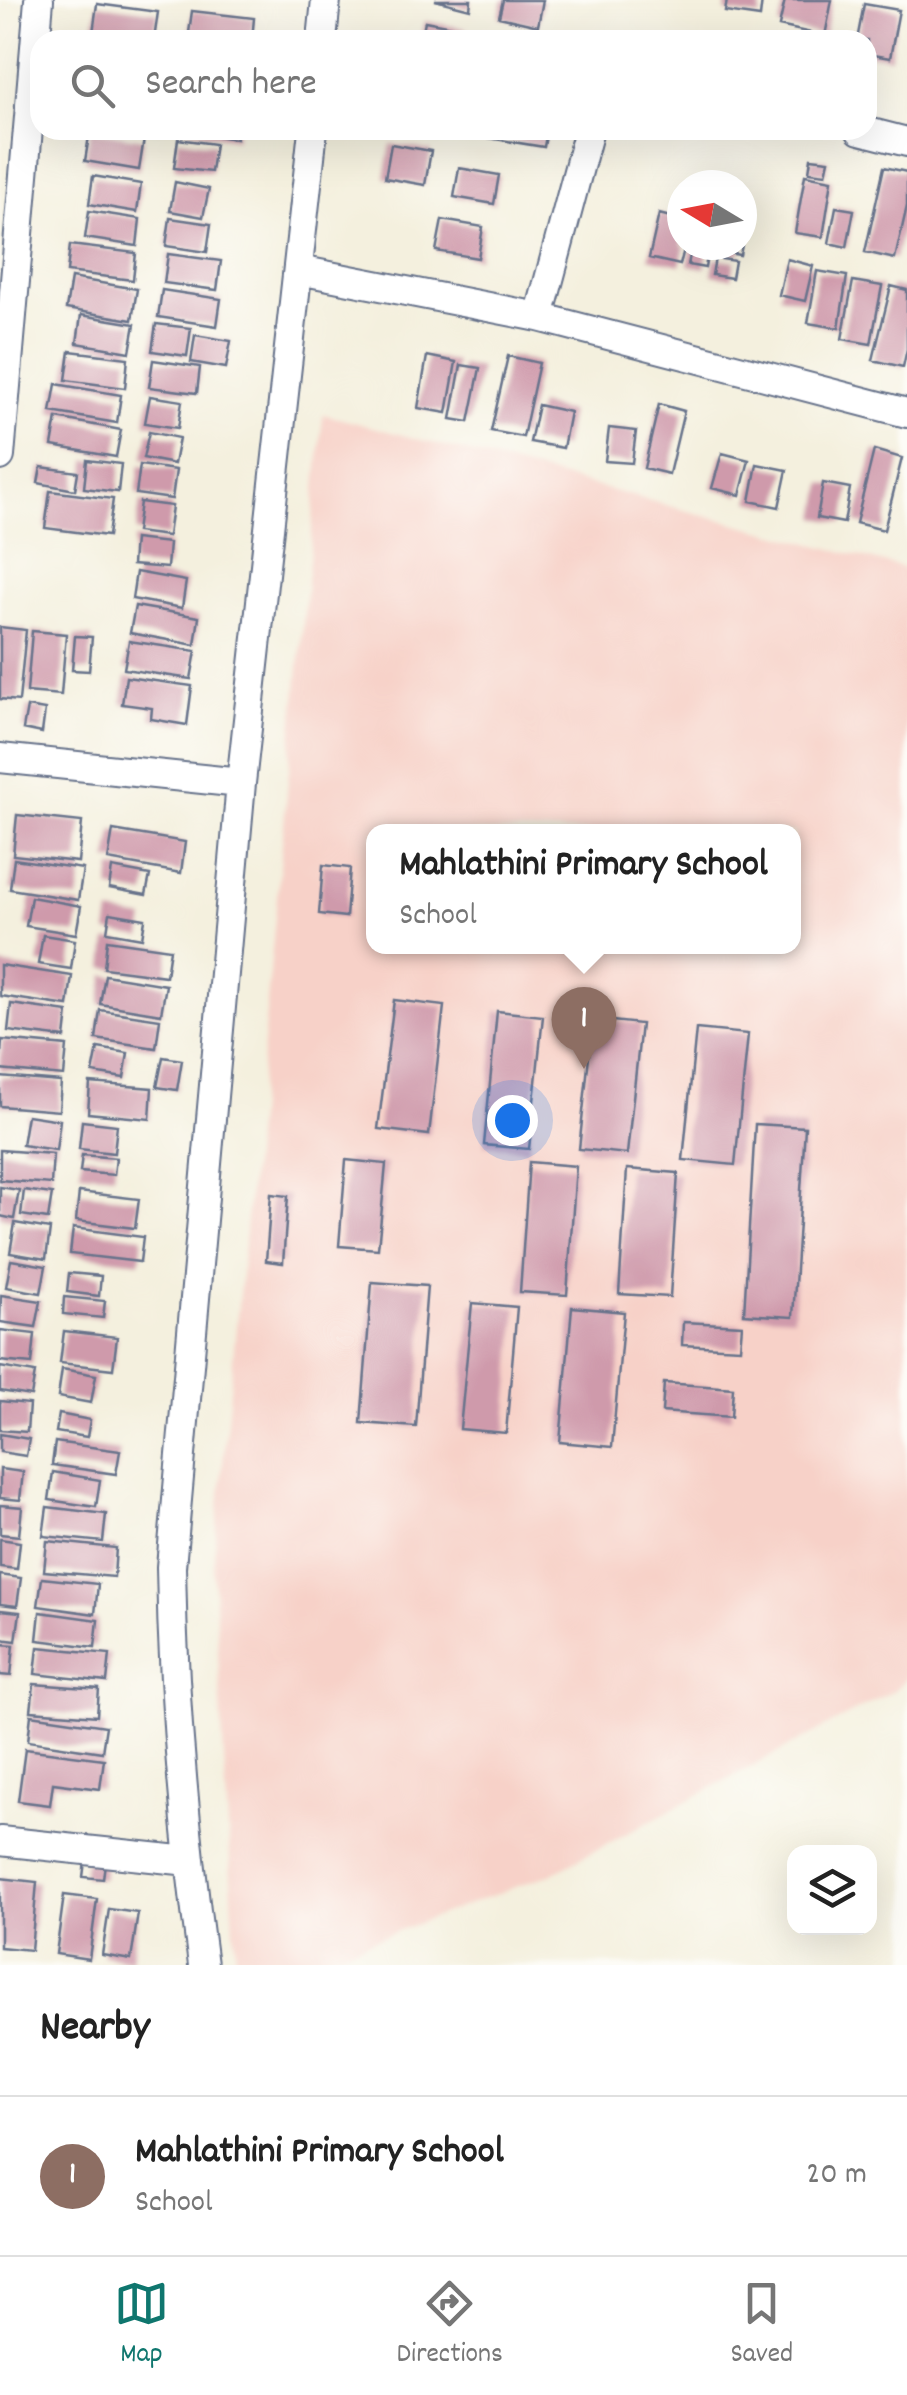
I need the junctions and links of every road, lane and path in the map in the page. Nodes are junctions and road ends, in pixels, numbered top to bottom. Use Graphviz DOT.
graph roads {
  1 [pos="39,0"];
  2 [pos="326,0"];
  3 [pos="36,30"];
  4 [pos="323,30"];
  5 [pos="30,105"];
  6 [pos="877,134"];
  7 [pos="312,140"];
  8 [pos="586,140"];
  9 [pos="907,142"];
  10 [pos="299,270"];
  11 [pos="539,316"];
  12 [pos="907,413"];
  13 [pos="0,456"];
  14 [pos="0,758"];
  15 [pos="241,783"];
  16 [pos="0,1841"];
  17 [pos="188,1861"];
  18 [pos="203,1965"];
  1 -- 3 [label="street"];
  2 -- 4 [label="street"];
  5 -- 13 [label="street"];
  6 -- 9 [label="street"];
  7 -- 10 [label="street"];
  8 -- 11 [label="street"];
  10 -- 11 [label="street"];
  10 -- 15 [label="street"];
  11 -- 12 [label="street"];
  14 -- 15 [label="street"];
  15 -- 17 [label="street"];
  16 -- 17 [label="street"];
  17 -- 18 [label="street"];
}
